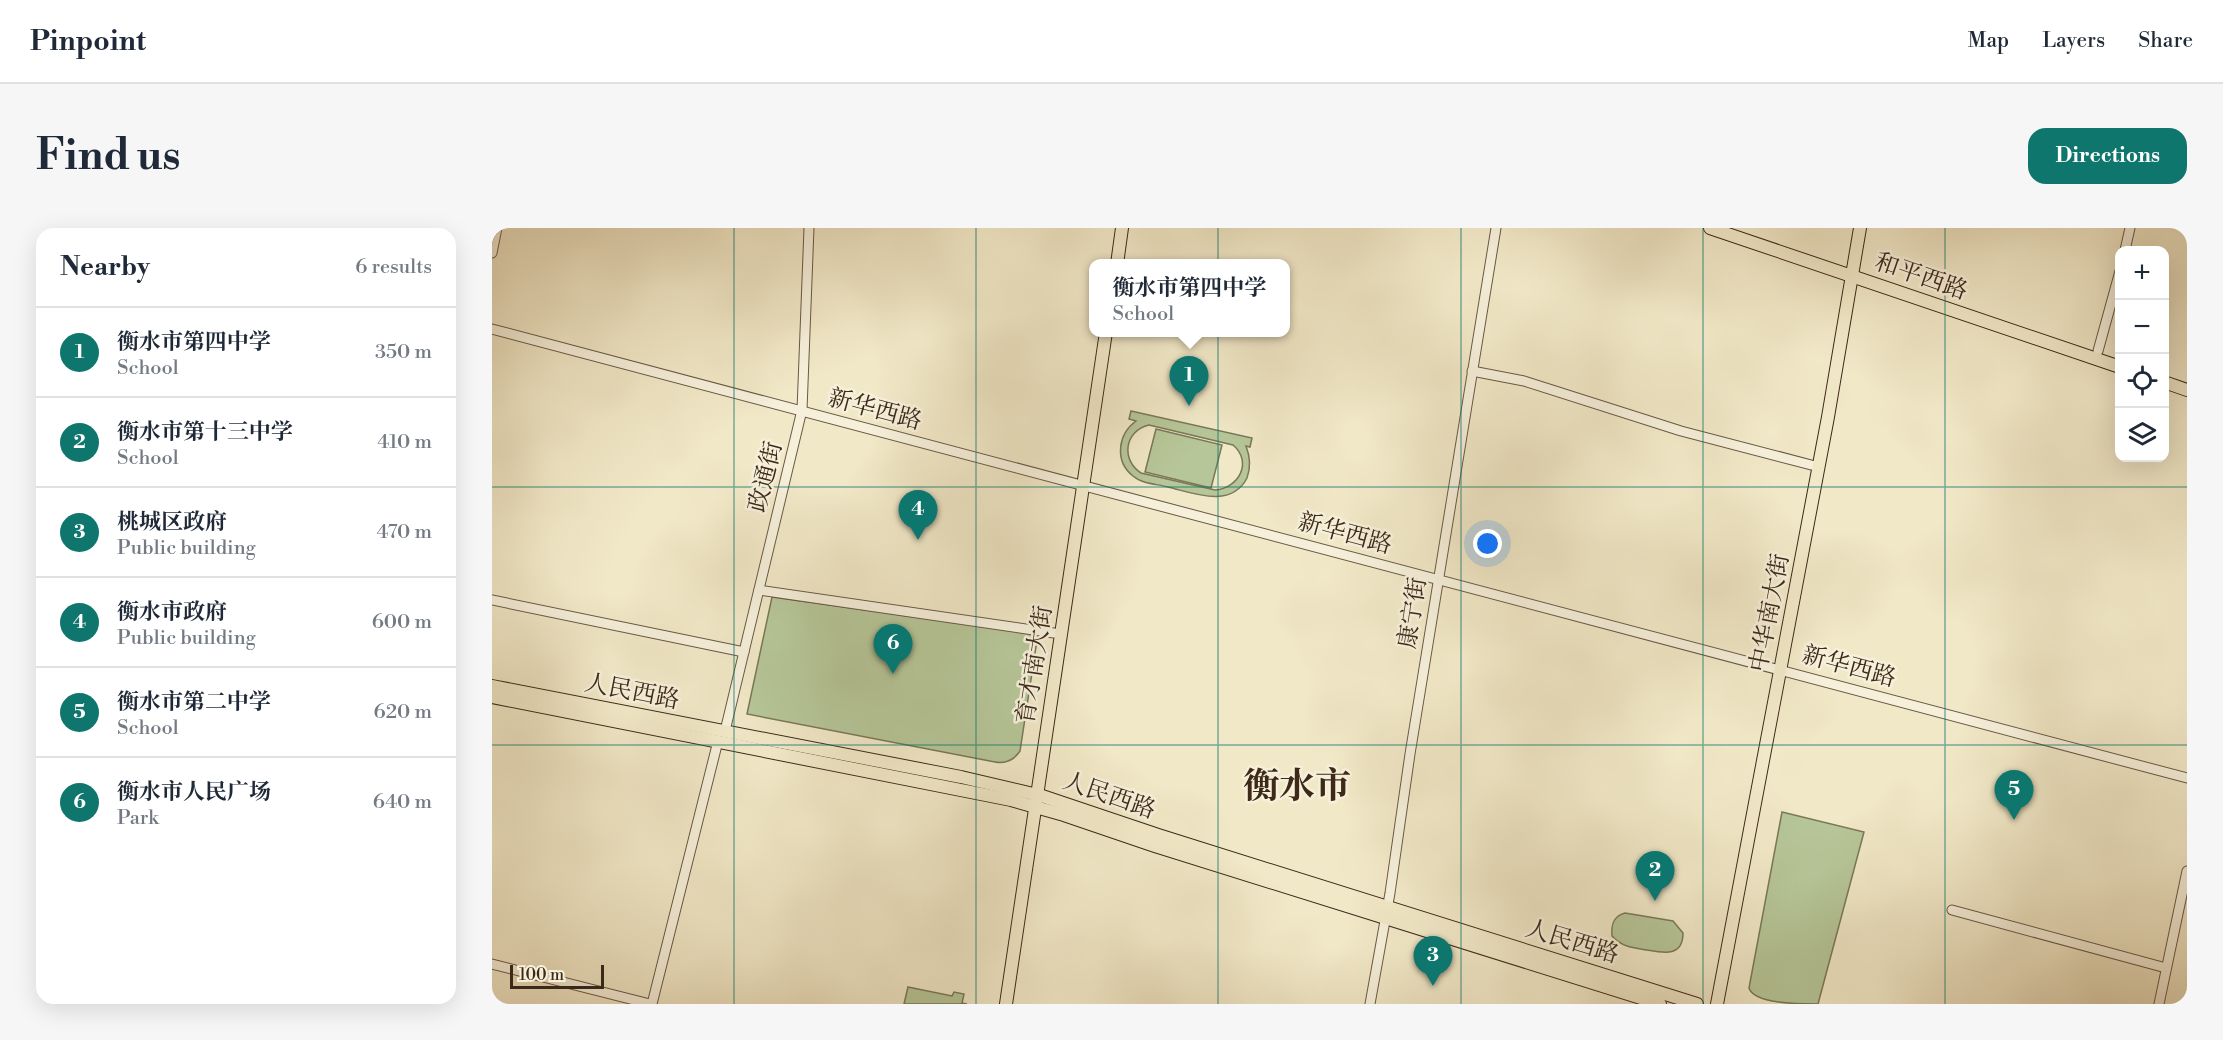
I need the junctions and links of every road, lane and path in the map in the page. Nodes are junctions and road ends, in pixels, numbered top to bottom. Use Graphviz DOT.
graph roads {
  1 [pos="497,228"];
  2 [pos="809,228"];
  3 [pos="1115,228"];
  4 [pos="1122,228"];
  5 [pos="1496,228"];
  6 [pos="1710,228"];
  7 [pos="1735,228"];
  8 [pos="1860,228"];
  9 [pos="1867,228"];
  10 [pos="2130,228"];
  11 [pos="2126,246"];
  12 [pos="492,253"];
  13 [pos="1111,259"];
  14 [pos="1118,259"];
  15 [pos="1856,273"];
  16 [pos="2115,289"];
  17 [pos="492,329"];
  18 [pos="1098,337"];
  19 [pos="1105,337"];
  20 [pos="2098,351"];
  21 [pos="2115,356"];
  22 [pos="2115,365"];
  23 [pos="1472,371"];
  24 [pos="2169,376"];
  25 [pos="2187,381"];
  26 [pos="2169,384"];
  27 [pos="2187,390"];
  28 [pos="802,411"];
  29 [pos="1819,466"];
  30 [pos="1080,484"];
  31 [pos="1438,579"];
  32 [pos="759,590"];
  33 [pos="492,600"];
  34 [pos="1054,633"];
  35 [pos="744,652"];
  36 [pos="1785,670"];
  37 [pos="492,686"];
  38 [pos="492,697"];
  39 [pos="721,736"];
  40 [pos="2187,778"];
  41 [pos="1032,800"];
  42 [pos="2187,872"];
  43 [pos="1952,910"];
  44 [pos="1386,912"];
  45 [pos="492,964"];
  46 [pos="2166,968"];
  47 [pos="651,1004"];
  48 [pos="999,1004"];
  49 [pos="1006,1004"];
  50 [pos="1370,1004"];
  51 [pos="1660,1004"];
  52 [pos="1697,1004"];
  53 [pos="1717,1004"];
  54 [pos="1725,1004"];
  55 [pos="2159,1004"];
  1 -- 12 [label="street"];
  2 -- 28 [label="street, 政通街"];
  3 -- 13 [label="main road"];
  4 -- 14 [label="main road"];
  5 -- 23 [label="street, 康宁街"];
  6 -- 15 [label="main road, 和平西路"];
  7 -- 15 [label="main road, 和平西路"];
  8 -- 15 [label="main road, 中华南大街"];
  9 -- 15 [label="main road, 中华南大街"];
  10 -- 11 [label="street"];
  15 -- 20 [label="main road, 和平西路"];
  15 -- 22 [label="main road, 和平西路"];
  15 -- 29 [label="main road, 中华南大街"];
  15 -- 36 [label="main road, 中华南大街"];
  16 -- 20 [label="street"];
  17 -- 28 [label="street, 新华西路"];
  18 -- 30 [label="main road, 育才南大街"];
  19 -- 30 [label="main road, 育才南大街"];
  20 -- 21 [label="main road, 和平西路"];
  23 -- 29 [label="street"];
  23 -- 31 [label="street, 康宁街"];
  24 -- 25 [label="main road"];
  26 -- 27 [label="main road"];
  28 -- 30 [label="street, 新华西路"];
  28 -- 32 [label="street, 政通街"];
  29 -- 36 [label="main road, 中华南大街"];
  30 -- 31 [label="street, 新华西路"];
  30 -- 34 [label="main road, 育才南大街"];
  30 -- 41 [label="main road, 育才南大街"];
  31 -- 36 [label="street, 新华西路"];
  31 -- 44 [label="street, 康宁街"];
  32 -- 34 [label="street"];
  32 -- 35 [label="street, 政通街"];
  33 -- 35 [label="street"];
  34 -- 41 [label="main road, 育才南大街"];
  35 -- 39 [label="street, 政通街"];
  36 -- 40 [label="street, 新华西路"];
  36 -- 53 [label="main road, 中华南大街"];
  36 -- 54 [label="main road, 中华南大街"];
  37 -- 39 [label="main road, 人民西路"];
  38 -- 39 [label="main road, 人民西路"];
  39 -- 41 [label="main road, 人民西路"];
  39 -- 47 [label="street, 政通街"];
  41 -- 44 [label="main road, 人民西路"];
  41 -- 48 [label="main road, 育才南大街"];
  41 -- 49 [label="main road, 育才南大街"];
  42 -- 46 [label="street"];
  43 -- 46 [label="street"];
  44 -- 50 [label="street, 康宁街"];
  44 -- 51 [label="main road, 人民西路"];
  44 -- 52 [label="main road, 人民西路"];
  45 -- 47 [label="street"];
  46 -- 55 [label="street"];
}
